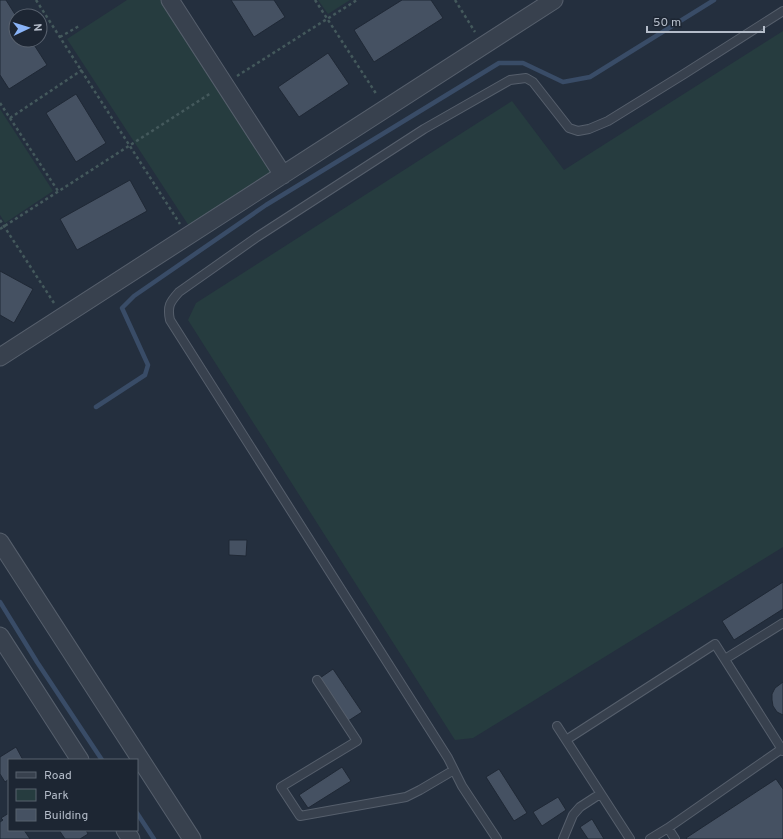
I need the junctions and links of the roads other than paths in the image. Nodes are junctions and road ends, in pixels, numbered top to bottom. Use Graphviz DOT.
graph roads {
  1 [pos="170,0"];
  2 [pos="554,0"];
  3 [pos="783,11"];
  4 [pos="283,175"];
  5 [pos="0,357"];
  6 [pos="0,542"];
  7 [pos="783,623"];
  8 [pos="0,636"];
  9 [pos="724,659"];
  10 [pos="317,680"];
  11 [pos="557,726"];
  12 [pos="566,740"];
  13 [pos="783,750"];
  14 [pos="79,759"];
  15 [pos="454,770"];
  16 [pos="600,794"];
  17 [pos="668,828"];
  18 [pos="192,839"];
  19 [pos="497,839"];
  20 [pos="563,839"];
  21 [pos="630,839"];
  22 [pos="650,839"];
  23 [pos="675,839"];
  1 -- 4 [label="street"];
  2 -- 4 [label="street"];
  3 -- 15 [label="lane"];
  4 -- 5 [label="street"];
  6 -- 18 [label="street"];
  7 -- 9 [label="lane"];
  8 -- 14 [label="street"];
  9 -- 12 [label="lane"];
  9 -- 13 [label="lane"];
  10 -- 15 [label="lane"];
  11 -- 12 [label="lane"];
  12 -- 16 [label="lane"];
  13 -- 17 [label="lane"];
  15 -- 19 [label="lane"];
  16 -- 20 [label="lane"];
  16 -- 21 [label="lane"];
  17 -- 22 [label="lane"];
  17 -- 23 [label="lane"];
}
